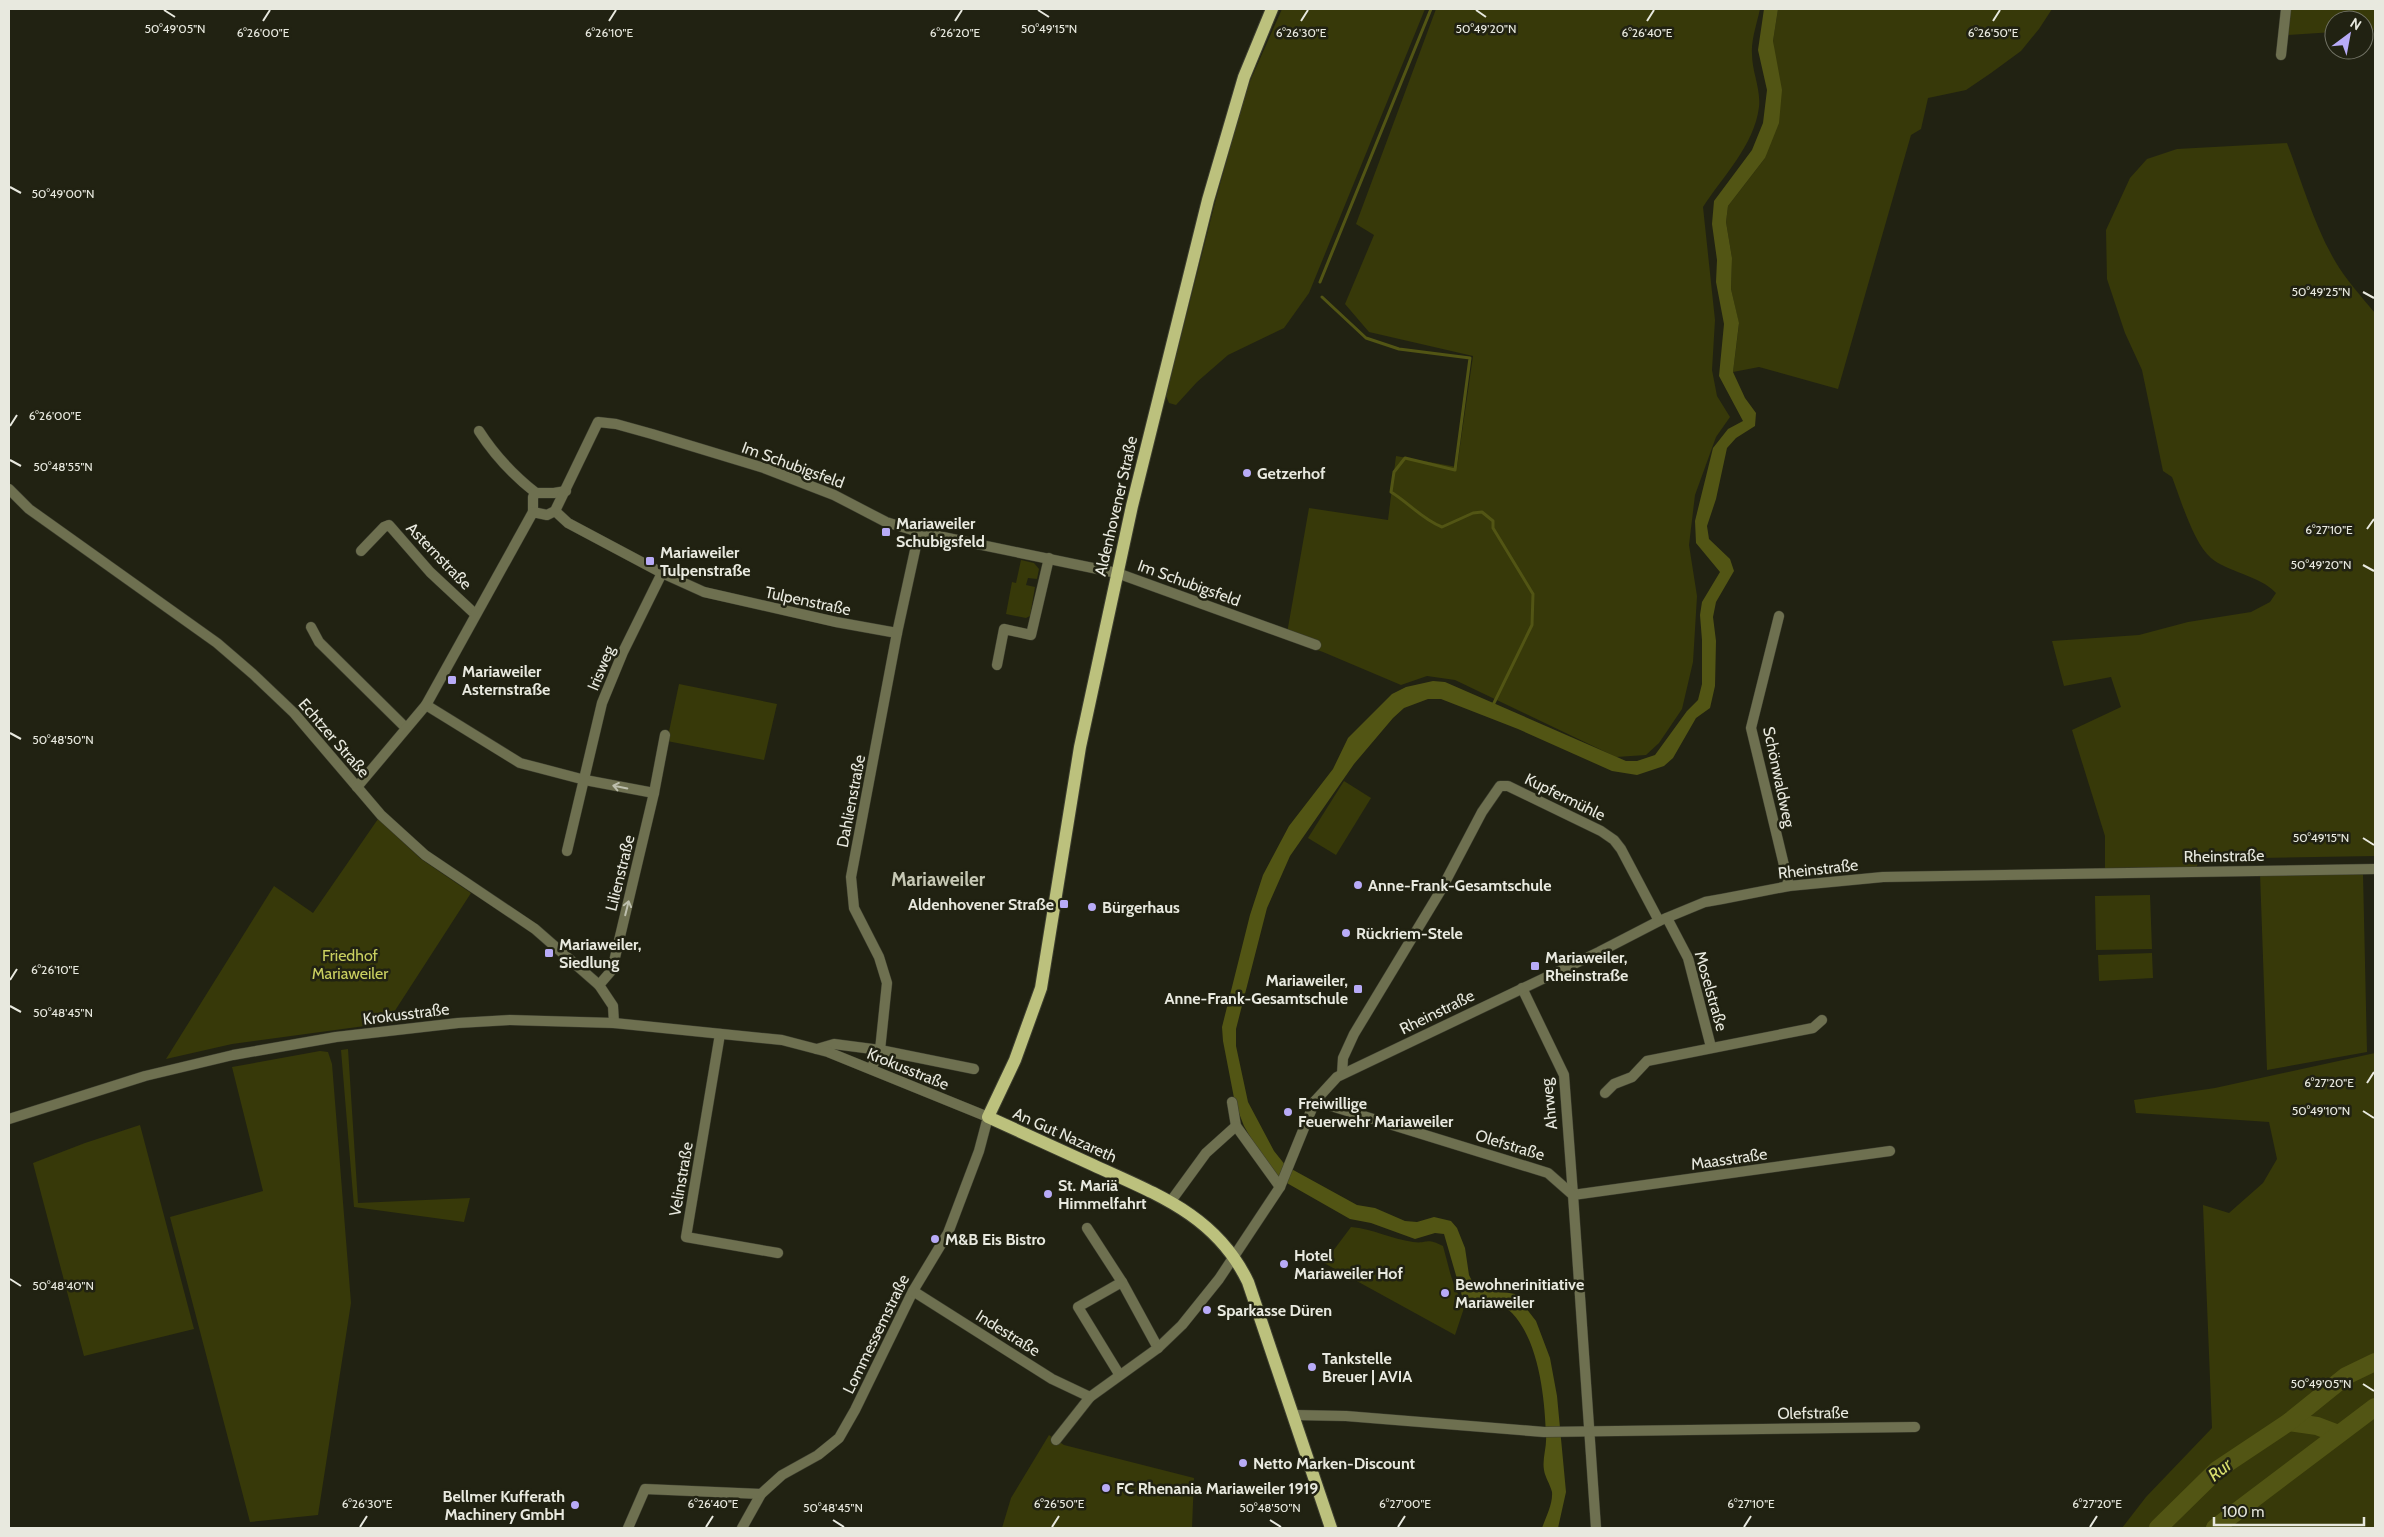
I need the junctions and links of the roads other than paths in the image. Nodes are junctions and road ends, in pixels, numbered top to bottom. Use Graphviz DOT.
graph roads {
  1 [pos="1272,9"];
  2 [pos="2286,9"];
  3 [pos="2281,55"];
  4 [pos="479,431"];
  5 [pos="9,489"];
  6 [pos="566,491"];
  7 [pos="536,493"];
  8 [pos="555,511"];
  9 [pos="533,512"];
  10 [pos="919,532"];
  11 [pos="361,551"];
  12 [pos="1049,558"];
  13 [pos="662,573"];
  14 [pos="1117,573"];
  15 [pos="475,614"];
  16 [pos="1779,616"];
  17 [pos="311,627"];
  18 [pos="897,633"];
  19 [pos="1316,645"];
  20 [pos="997,665"];
  21 [pos="426,705"];
  22 [pos="406,728"];
  23 [pos="665,735"];
  24 [pos="585,780"];
  25 [pos="357,786"];
  26 [pos="654,793"];
  27 [pos="567,851"];
  28 [pos="2375,869"];
  29 [pos="1789,886"];
  30 [pos="1663,919"];
  31 [pos="599,985"];
  32 [pos="1522,988"];
  33 [pos="1822,1020"];
  34 [pos="614,1024"];
  35 [pos="720,1034"];
  36 [pos="1711,1047"];
  37 [pos="816,1049"];
  38 [pos="880,1050"];
  39 [pos="871,1070"];
  40 [pos="974,1070"];
  41 [pos="1342,1074"];
  42 [pos="1605,1093"];
  43 [pos="1315,1101"];
  44 [pos="1232,1102"];
  45 [pos="988,1117"];
  46 [pos="9,1119"];
  47 [pos="1236,1126"];
  48 [pos="1890,1151"];
  49 [pos="1281,1185"];
  50 [pos="1572,1195"];
  51 [pos="1171,1201"];
  52 [pos="1087,1228"];
  53 [pos="778,1253"];
  54 [pos="1234,1256"];
  55 [pos="1122,1282"];
  56 [pos="913,1291"];
  57 [pos="1158,1348"];
  58 [pos="1119,1374"];
  59 [pos="1090,1397"];
  60 [pos="1294,1415"];
  61 [pos="1915,1426"];
  62 [pos="1591,1431"];
  63 [pos="1056,1440"];
  64 [pos="761,1494"];
  65 [pos="628,1528"];
  66 [pos="742,1528"];
  67 [pos="1331,1528"];
  68 [pos="1596,1528"];
  1 -- 14 [label="main road, Aldenhovener Straße"];
  2 -- 3 [label="street"];
  4 -- 7 [label="street"];
  5 -- 25 [label="street, Echtzer Straße"];
  6 -- 7 [label="street"];
  6 -- 8 [label="street"];
  6 -- 10 [label="street, Im Schubigsfeld"];
  7 -- 9 [label="street, Asternstraße"];
  8 -- 9 [label="street"];
  8 -- 13 [label="street, Tulpenstraße"];
  9 -- 15 [label="street, Asternstraße"];
  10 -- 12 [label="street, Im Schubigsfeld"];
  10 -- 18 [label="street, Dahlienstraße"];
  11 -- 15 [label="street, Asternstraße"];
  12 -- 14 [label="street, Im Schubigsfeld"];
  12 -- 20 [label="street"];
  13 -- 18 [label="street, Tulpenstraße"];
  13 -- 24 [label="street, Irisweg"];
  14 -- 19 [label="street, Im Schubigsfeld"];
  14 -- 45 [label="main road, Aldenhovener Straße"];
  15 -- 21 [label="street, Asternstraße"];
  16 -- 29 [label="street, Schönwaldweg"];
  17 -- 22 [label="street"];
  18 -- 38 [label="street, Dahlienstraße"];
  21 -- 22 [label="street, Asternstraße"];
  21 -- 24 [label="street"];
  22 -- 25 [label="street, Asternstraße"];
  23 -- 26 [label="street, Lilienstraße"];
  26 -- 24 [label="street, one-way"];
  24 -- 27 [label="street"];
  25 -- 31 [label="street, Echtzer Straße"];
  31 -- 26 [label="street, Lilienstraße, one-way"];
  28 -- 29 [label="street, Rheinstraße"];
  29 -- 30 [label="street, Rheinstraße"];
  30 -- 32 [label="street, Rheinstraße"];
  30 -- 36 [label="street, Moselstraße"];
  30 -- 41 [label="street, Kupfermühle"];
  31 -- 34 [label="street, Echtzer Straße"];
  32 -- 41 [label="street, Rheinstraße"];
  32 -- 50 [label="street, Ahrweg"];
  33 -- 36 [label="street, Moselstraße"];
  34 -- 35 [label="street, Krokusstraße"];
  34 -- 46 [label="street, Krokusstraße"];
  35 -- 37 [label="street, Krokusstraße"];
  35 -- 53 [label="street, Velinstraße"];
  36 -- 42 [label="street, Moselstraße"];
  37 -- 38 [label="street, Krokusstraße"];
  37 -- 39 [label="street, Krokusstraße"];
  38 -- 39 [label="street, Dahlienstraße"];
  38 -- 40 [label="street, Krokusstraße"];
  39 -- 45 [label="street, Krokusstraße"];
  41 -- 43 [label="street, Rheinstraße"];
  43 -- 49 [label="street"];
  43 -- 50 [label="street, Olefstraße"];
  44 -- 47 [label="street"];
  45 -- 51 [label="main road, An Gut Nazareth"];
  45 -- 56 [label="street, Lommessemstraße"];
  47 -- 49 [label="street"];
  47 -- 51 [label="street"];
  48 -- 50 [label="street, Maasstraße"];
  49 -- 54 [label="street"];
  50 -- 62 [label="street"];
  51 -- 54 [label="main road, An Gut Nazareth"];
  52 -- 55 [label="street"];
  54 -- 57 [label="street"];
  54 -- 60 [label="main road, An Gut Nazareth"];
  55 -- 57 [label="street"];
  55 -- 58 [label="street"];
  56 -- 59 [label="street, Indestraße"];
  56 -- 64 [label="street, Lommessemstraße"];
  57 -- 58 [label="street"];
  58 -- 59 [label="street"];
  59 -- 63 [label="street"];
  60 -- 62 [label="street, Olefstraße"];
  60 -- 67 [label="main road, An Gut Nazareth"];
  61 -- 62 [label="street, Olefstraße"];
  62 -- 68 [label="street"];
  64 -- 65 [label="street"];
  64 -- 66 [label="street, Lommessemstraße"];
}
